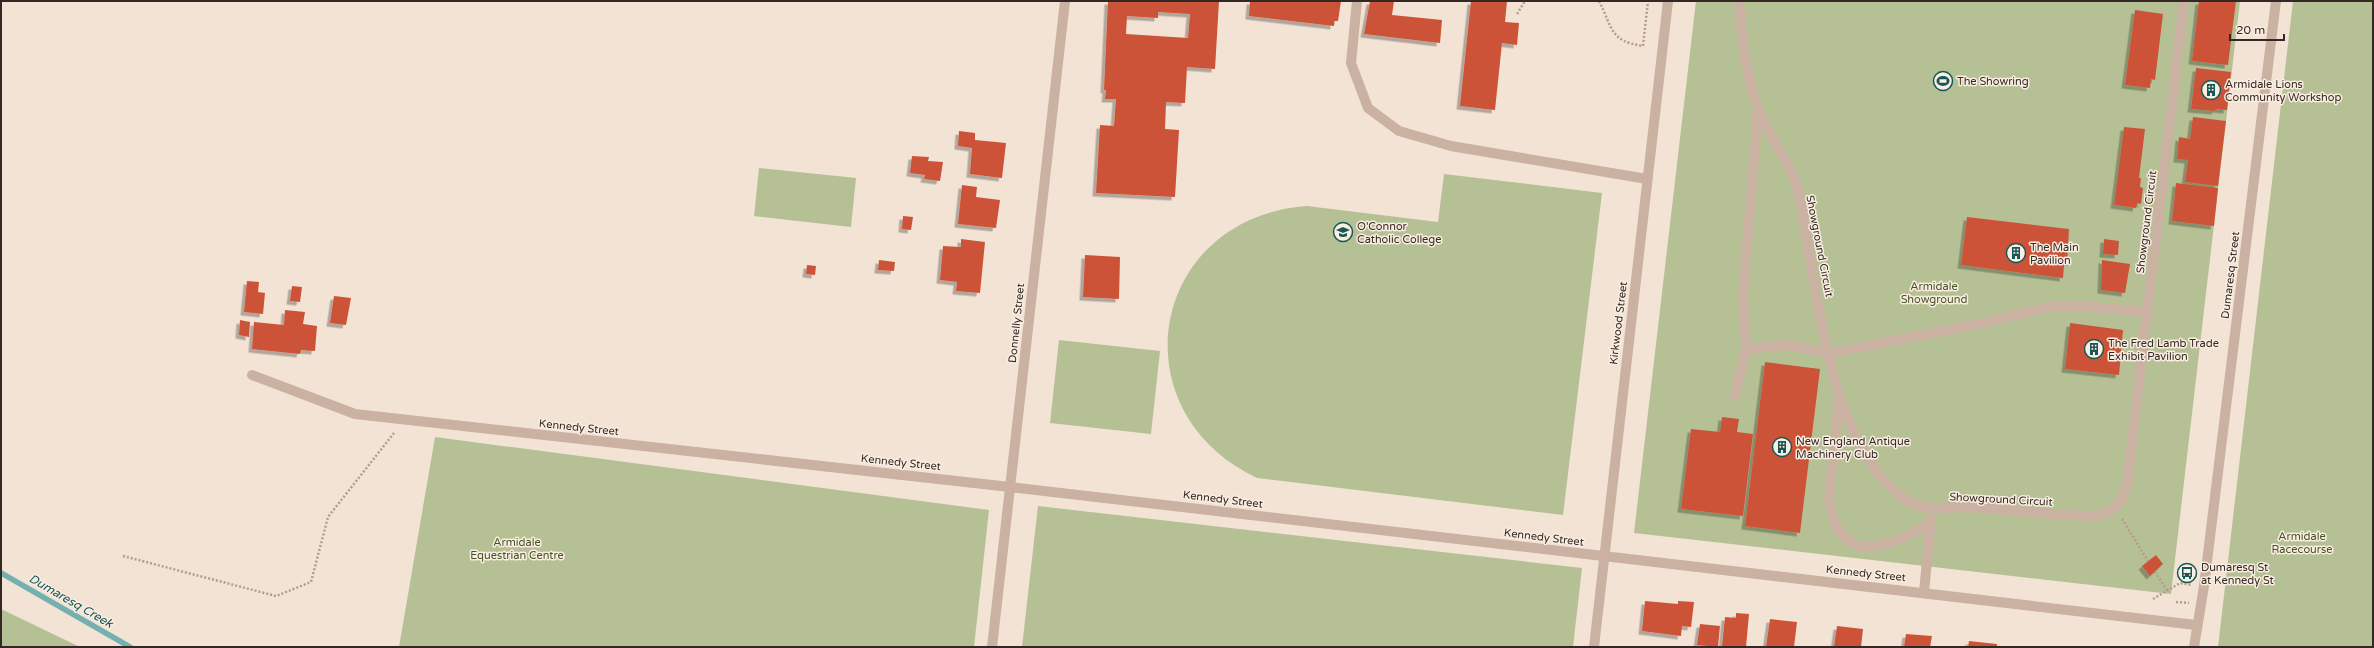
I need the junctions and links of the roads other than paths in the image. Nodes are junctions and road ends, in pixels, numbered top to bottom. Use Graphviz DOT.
graph roads {
  1 [pos="1065,1"];
  2 [pos="1357,1"];
  3 [pos="1668,1"];
  4 [pos="1738,1"];
  5 [pos="2184,1"];
  6 [pos="2276,1"];
  7 [pos="1758,107"];
  8 [pos="1647,179"];
  9 [pos="2147,312"];
  10 [pos="1746,349"];
  11 [pos="1829,353"];
  12 [pos="252,375"];
  13 [pos="1839,394"];
  14 [pos="1736,395"];
  15 [pos="1010,486"];
  16 [pos="1932,509"];
  17 [pos="1931,522"];
  18 [pos="1604,556"];
  19 [pos="1924,592"];
  20 [pos="2196,625"];
  21 [pos="992,647"];
  22 [pos="1594,647"];
  23 [pos="2194,647"];
  1 -- 15 [label="street, Donnelly Street"];
  2 -- 8 [label="street"];
  3 -- 8 [label="street, Kirkwood Street"];
  4 -- 7 [label="street, Showground Circuit"];
  5 -- 9 [label="street, Showground Circuit"];
  6 -- 20 [label="street, Dumaresq Street"];
  7 -- 10 [label="street"];
  7 -- 11 [label="street, Showground Circuit"];
  8 -- 18 [label="street, Kirkwood Street"];
  9 -- 11 [label="street"];
  9 -- 16 [label="street, Showground Circuit"];
  10 -- 11 [label="street"];
  10 -- 14 [label="street"];
  11 -- 13 [label="street, Showground Circuit"];
  12 -- 15 [label="street, Kennedy Street"];
  13 -- 16 [label="street, Showground Circuit"];
  13 -- 17 [label="street"];
  15 -- 18 [label="street, Kennedy Street"];
  15 -- 21 [label="street, Donnelly Street"];
  16 -- 17 [label="street"];
  17 -- 19 [label="street"];
  18 -- 19 [label="street, Kennedy Street"];
  18 -- 22 [label="street, Kirkwood Street"];
  19 -- 20 [label="street, Kennedy Street"];
  20 -- 23 [label="street, Dumaresq Street"];
}
